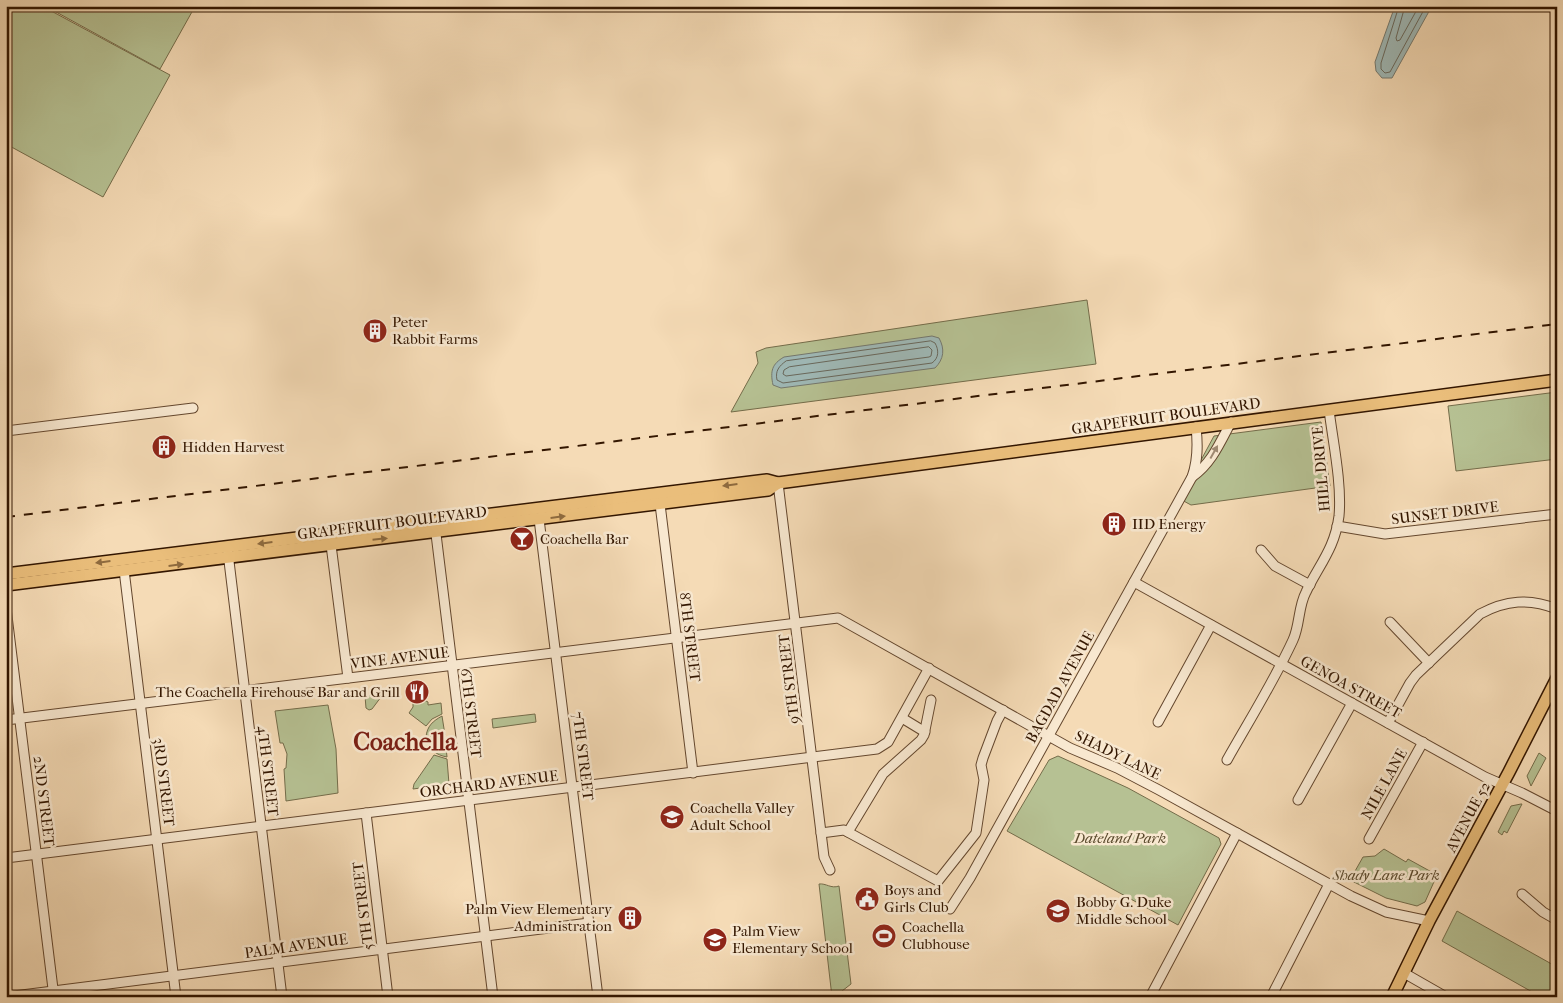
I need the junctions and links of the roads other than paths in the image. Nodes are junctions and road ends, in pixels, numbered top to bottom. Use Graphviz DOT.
graph roads {
  1 [pos="1557,380"];
  2 [pos="193,408"];
  3 [pos="1330,410"];
  4 [pos="1231,422"];
  5 [pos="1196,427"];
  6 [pos="6,431"];
  7 [pos="1192,477"];
  8 [pos="778,483"];
  9 [pos="660,504"];
  10 [pos="1557,514"];
  11 [pos="539,519"];
  12 [pos="1337,526"];
  13 [pos="435,527"];
  14 [pos="331,545"];
  15 [pos="1261,550"];
  16 [pos="228,553"];
  17 [pos="124,570"];
  18 [pos="6,574"];
  19 [pos="1134,582"];
  20 [pos="1310,585"];
  21 [pos="6,586"];
  22 [pos="6,608"];
  23 [pos="1557,609"];
  24 [pos="1390,622"];
  25 [pos="796,623"];
  26 [pos="1211,625"];
  27 [pos="676,638"];
  28 [pos="556,653"];
  29 [pos="1429,662"];
  30 [pos="1281,664"];
  31 [pos="451,666"];
  32 [pos="929,668"];
  33 [pos="348,678"];
  34 [pos="1557,678"];
  35 [pos="244,691"];
  36 [pos="931,700"];
  37 [pos="1352,703"];
  38 [pos="140,704"];
  39 [pos="1003,710"];
  40 [pos="902,718"];
  41 [pos="20,719"];
  42 [pos="6,720"];
  43 [pos="1158,722"];
  44 [pos="1388,723"];
  45 [pos="925,732"];
  46 [pos="1049,736"];
  47 [pos="1423,742"];
  48 [pos="812,758"];
  49 [pos="1227,760"];
  50 [pos="693,773"];
  51 [pos="1502,784"];
  52 [pos="573,788"];
  53 [pos="469,800"];
  54 [pos="1298,800"];
  55 [pos="1557,811"];
  56 [pos="366,813"];
  57 [pos="261,827"];
  58 [pos="848,832"];
  59 [pos="821,833"];
  60 [pos="1237,833"];
  61 [pos="1369,839"];
  62 [pos="157,840"];
  63 [pos="37,854"];
  64 [pos="6,858"];
  65 [pos="830,870"];
  66 [pos="1329,884"];
  67 [pos="1522,894"];
  68 [pos="950,909"];
  69 [pos="1557,920"];
  70 [pos="1429,921"];
  71 [pos="589,923"];
  72 [pos="486,936"];
  73 [pos="382,949"];
  74 [pos="278,963"];
  75 [pos="1404,973"];
  76 [pos="174,977"];
  77 [pos="54,994"];
  78 [pos="6,996"];
  79 [pos="176,997"];
  80 [pos="282,997"];
  81 [pos="388,997"];
  82 [pos="494,997"];
  83 [pos="598,997"];
  84 [pos="1150,997"];
  85 [pos="1271,997"];
  86 [pos="1392,997"];
  87 [pos="1446,997"];
  1 -- 3 [label="main road, GRAPEFRUIT BOULEVARD"];
  2 -- 6 [label="street"];
  3 -- 4 [label="main road, GRAPEFRUIT BOULEVARD"];
  3 -- 12 [label="street, HILL DRIVE"];
  4 -- 5 [label="main road, GRAPEFRUIT BOULEVARD"];
  7 -- 4 [label="street, BAGDAD AVENUE, one-way"];
  5 -- 7 [label="street, BAGDAD AVENUE"];
  5 -- 8 [label="main road, GRAPEFRUIT BOULEVARD"];
  7 -- 19 [label="street, BAGDAD AVENUE"];
  8 -- 9 [label="main road, GRAPEFRUIT BOULEVARD"];
  8 -- 13 [label="main road, GRAPEFRUIT BOULEVARD, one-way"];
  8 -- 25 [label="street, 9TH STREET"];
  11 -- 9 [label="main road, GRAPEFRUIT BOULEVARD, one-way"];
  9 -- 27 [label="street, 8TH STREET"];
  10 -- 12 [label="street, SUNSET DRIVE"];
  11 -- 13 [label="main road, GRAPEFRUIT BOULEVARD"];
  11 -- 28 [label="street, 7TH STREET"];
  12 -- 20 [label="street, HILL DRIVE"];
  14 -- 13 [label="main road, GRAPEFRUIT BOULEVARD, one-way"];
  13 -- 16 [label="main road, GRAPEFRUIT BOULEVARD, one-way"];
  13 -- 31 [label="street, 6TH STREET"];
  14 -- 16 [label="main road, GRAPEFRUIT BOULEVARD"];
  14 -- 33 [label="street"];
  15 -- 20 [label="street"];
  17 -- 16 [label="main road, GRAPEFRUIT BOULEVARD, one-way"];
  16 -- 18 [label="main road, GRAPEFRUIT BOULEVARD, one-way"];
  16 -- 35 [label="street, 4TH STREET"];
  17 -- 21 [label="main road, GRAPEFRUIT BOULEVARD"];
  17 -- 38 [label="street, 3RD STREET"];
  19 -- 26 [label="street, GENOA STREET"];
  19 -- 46 [label="street, BAGDAD AVENUE"];
  20 -- 30 [label="street, HILL DRIVE"];
  22 -- 41 [label="street, 2ND STREET"];
  23 -- 29 [label="street"];
  24 -- 29 [label="street"];
  25 -- 27 [label="street, VINE AVENUE"];
  25 -- 32 [label="street, SHADY LANE"];
  25 -- 48 [label="street, 9TH STREET"];
  26 -- 30 [label="street, GENOA STREET"];
  26 -- 43 [label="street"];
  27 -- 28 [label="street, VINE AVENUE"];
  27 -- 50 [label="street, 8TH STREET"];
  28 -- 31 [label="street, VINE AVENUE"];
  28 -- 52 [label="street, 7TH STREET"];
  29 -- 44 [label="street"];
  30 -- 37 [label="street, GENOA STREET"];
  30 -- 49 [label="street, HILL DRIVE"];
  31 -- 33 [label="street, VINE AVENUE"];
  31 -- 53 [label="street, 6TH STREET"];
  32 -- 39 [label="street, SHADY LANE"];
  32 -- 40 [label="street, ORCHARD AVENUE"];
  33 -- 35 [label="street, VINE AVENUE"];
  34 -- 51 [label="main road, AVENUE 52"];
  35 -- 38 [label="street, VINE AVENUE"];
  35 -- 57 [label="street, 4TH STREET"];
  36 -- 45 [label="street"];
  37 -- 44 [label="street, GENOA STREET"];
  37 -- 54 [label="street"];
  38 -- 41 [label="street, VINE AVENUE"];
  38 -- 62 [label="street, 3RD STREET"];
  39 -- 46 [label="street, SHADY LANE"];
  39 -- 58 [label="street"];
  40 -- 45 [label="street"];
  40 -- 48 [label="street, ORCHARD AVENUE"];
  41 -- 42 [label="street, VINE AVENUE"];
  41 -- 63 [label="street, 2ND STREET"];
  44 -- 47 [label="street, GENOA STREET"];
  45 -- 58 [label="street"];
  46 -- 60 [label="street, SHADY LANE"];
  46 -- 68 [label="street, BAGDAD AVENUE"];
  47 -- 51 [label="street, GENOA STREET"];
  47 -- 61 [label="street, NILE LANE"];
  48 -- 50 [label="street, ORCHARD AVENUE"];
  48 -- 59 [label="street, 9TH STREET"];
  50 -- 52 [label="street, ORCHARD AVENUE"];
  51 -- 55 [label="street, GENOA STREET"];
  51 -- 70 [label="main road, AVENUE 52"];
  52 -- 53 [label="street, ORCHARD AVENUE"];
  52 -- 71 [label="street, 7TH STREET"];
  53 -- 56 [label="street, ORCHARD AVENUE"];
  53 -- 72 [label="street, 6TH STREET"];
  56 -- 57 [label="street, ORCHARD AVENUE"];
  56 -- 73 [label="street, 5TH STREET"];
  57 -- 62 [label="street, ORCHARD AVENUE"];
  57 -- 74 [label="street, 4TH STREET"];
  58 -- 59 [label="street"];
  59 -- 65 [label="street, 9TH STREET"];
  60 -- 66 [label="street, SHADY LANE"];
  60 -- 84 [label="street"];
  62 -- 63 [label="street, ORCHARD AVENUE"];
  62 -- 76 [label="street, 3RD STREET"];
  63 -- 64 [label="street, ORCHARD AVENUE"];
  63 -- 77 [label="street, 2ND STREET"];
  66 -- 70 [label="street, SHADY LANE"];
  66 -- 85 [label="street"];
  67 -- 69 [label="street"];
  70 -- 75 [label="main road, AVENUE 52"];
  71 -- 72 [label="street, PALM AVENUE"];
  71 -- 83 [label="street, 7TH STREET"];
  72 -- 73 [label="street, PALM AVENUE"];
  72 -- 82 [label="street, 6TH STREET"];
  73 -- 74 [label="street, PALM AVENUE"];
  73 -- 81 [label="street, 5TH STREET"];
  74 -- 76 [label="street, PALM AVENUE"];
  74 -- 80 [label="street, 4TH STREET"];
  75 -- 86 [label="main road, AVENUE 52"];
  75 -- 87 [label="street"];
  76 -- 77 [label="street, PALM AVENUE"];
  76 -- 79 [label="street, 3RD STREET"];
  77 -- 78 [label="street, PALM AVENUE"];
}
